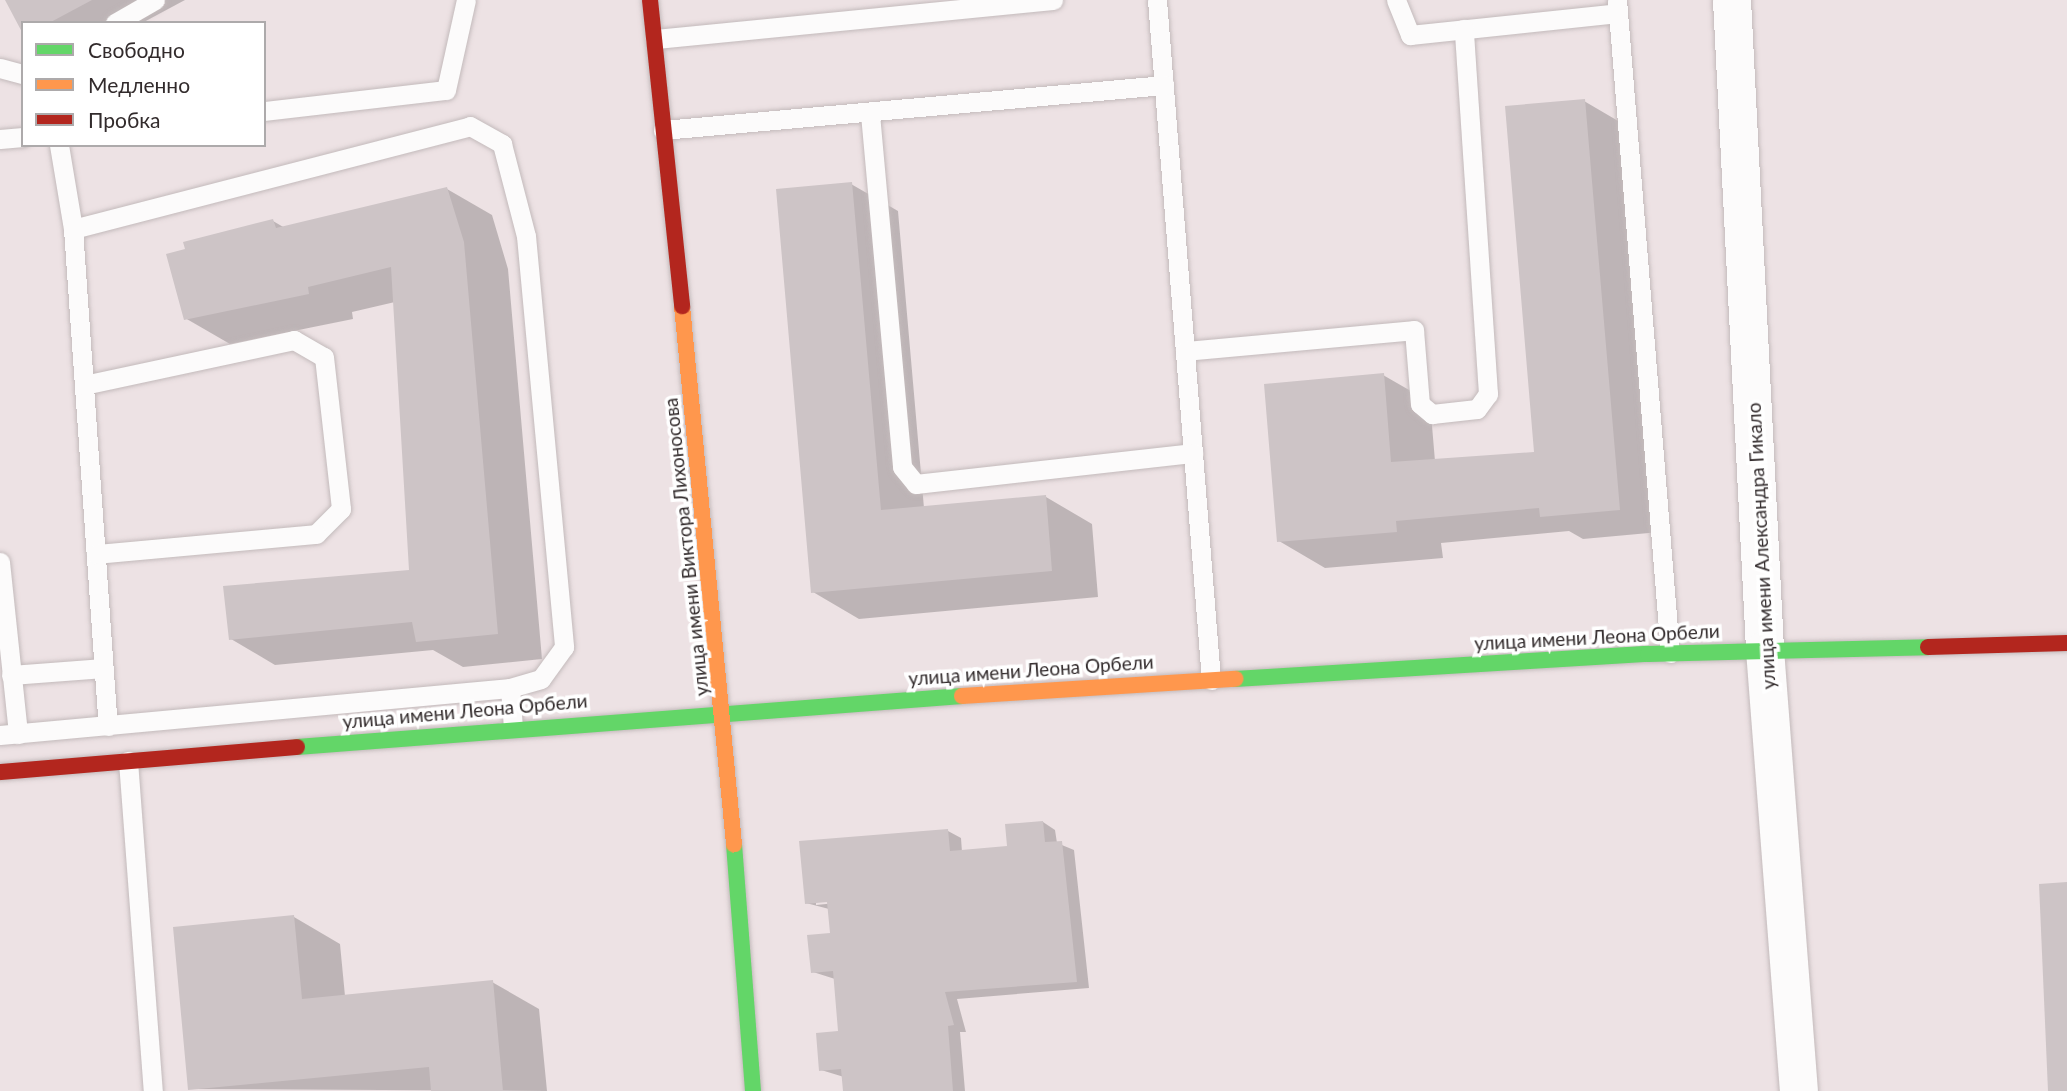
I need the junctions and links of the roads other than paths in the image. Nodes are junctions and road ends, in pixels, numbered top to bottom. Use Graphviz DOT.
graph roads {
  1 [pos="155,0"];
  2 [pos="466,0"];
  3 [pos="650,0"];
  4 [pos="1053,0"];
  5 [pos="1157,0"];
  6 [pos="1396,0"];
  7 [pos="1732,0"];
  8 [pos="1618,7"];
  9 [pos="118,21"];
  10 [pos="1464,29"];
  11 [pos="655,39"];
  12 [pos="0,68"];
  13 [pos="21,73"];
  14 [pos="1164,85"];
  15 [pos="266,111"];
  16 [pos="870,114"];
  17 [pos="663,130"];
  18 [pos="21,137"];
  19 [pos="0,139"];
  20 [pos="59,147"];
  21 [pos="73,229"];
  22 [pos="1185,351"];
  23 [pos="84,385"];
  24 [pos="1193,453"];
  25 [pos="96,555"];
  26 [pos="0,562"];
  27 [pos="2067,643"];
  28 [pos="1765,650"];
  29 [pos="1670,653"];
  30 [pos="104,668"];
  31 [pos="12,675"];
  32 [pos="1211,680"];
  33 [pos="510,688"];
  34 [pos="724,710"];
  35 [pos="108,726"];
  36 [pos="513,728"];
  37 [pos="9,735"];
  38 [pos="128,761"];
  39 [pos="0,772"];
  40 [pos="153,1091"];
  41 [pos="753,1091"];
  42 [pos="1799,1091"];
  1 -- 9 [label="lane"];
  2 -- 15 [label="lane"];
  3 -- 11 [label="street, улица имени Виктора Лихоносова"];
  4 -- 11 [label="lane"];
  5 -- 14 [label="lane"];
  6 -- 10 [label="lane"];
  7 -- 28 [label="street, улица имени Александра Гикало"];
  8 -- 10 [label="lane"];
  8 -- 29 [label="lane"];
  10 -- 22 [label="lane"];
  11 -- 17 [label="street, улица имени Виктора Лихоносова"];
  12 -- 13 [label="lane"];
  14 -- 16 [label="lane"];
  14 -- 22 [label="lane"];
  16 -- 17 [label="lane"];
  16 -- 24 [label="lane"];
  17 -- 34 [label="street, улица имени Виктора Лихоносова"];
  18 -- 19 [label="lane"];
  20 -- 21 [label="lane"];
  21 -- 23 [label="lane"];
  21 -- 33 [label="lane"];
  22 -- 24 [label="lane"];
  23 -- 25 [label="lane"];
  23 -- 25 [label="lane"];
  24 -- 32 [label="lane"];
  25 -- 30 [label="lane"];
  26 -- 31 [label="lane"];
  27 -- 28 [label="street, улица имени Леона Орбели"];
  28 -- 29 [label="street, улица имени Леона Орбели"];
  28 -- 42 [label="street, улица имени Александра Гикало"];
  29 -- 32 [label="street, улица имени Леона Орбели"];
  30 -- 31 [label="lane"];
  30 -- 35 [label="lane"];
  31 -- 37 [label="lane"];
  32 -- 34 [label="street, улица имени Леона Орбели"];
  33 -- 35 [label="lane"];
  33 -- 36 [label="lane"];
  34 -- 36 [label="street, улица имени Леона Орбели"];
  34 -- 41 [label="street, улица имени Виктора Лихоносова"];
  35 -- 37 [label="lane"];
  36 -- 38 [label="street, улица имени Леона Орбели"];
  38 -- 39 [label="street, улица имени Леона Орбели"];
  38 -- 40 [label="lane"];
}
